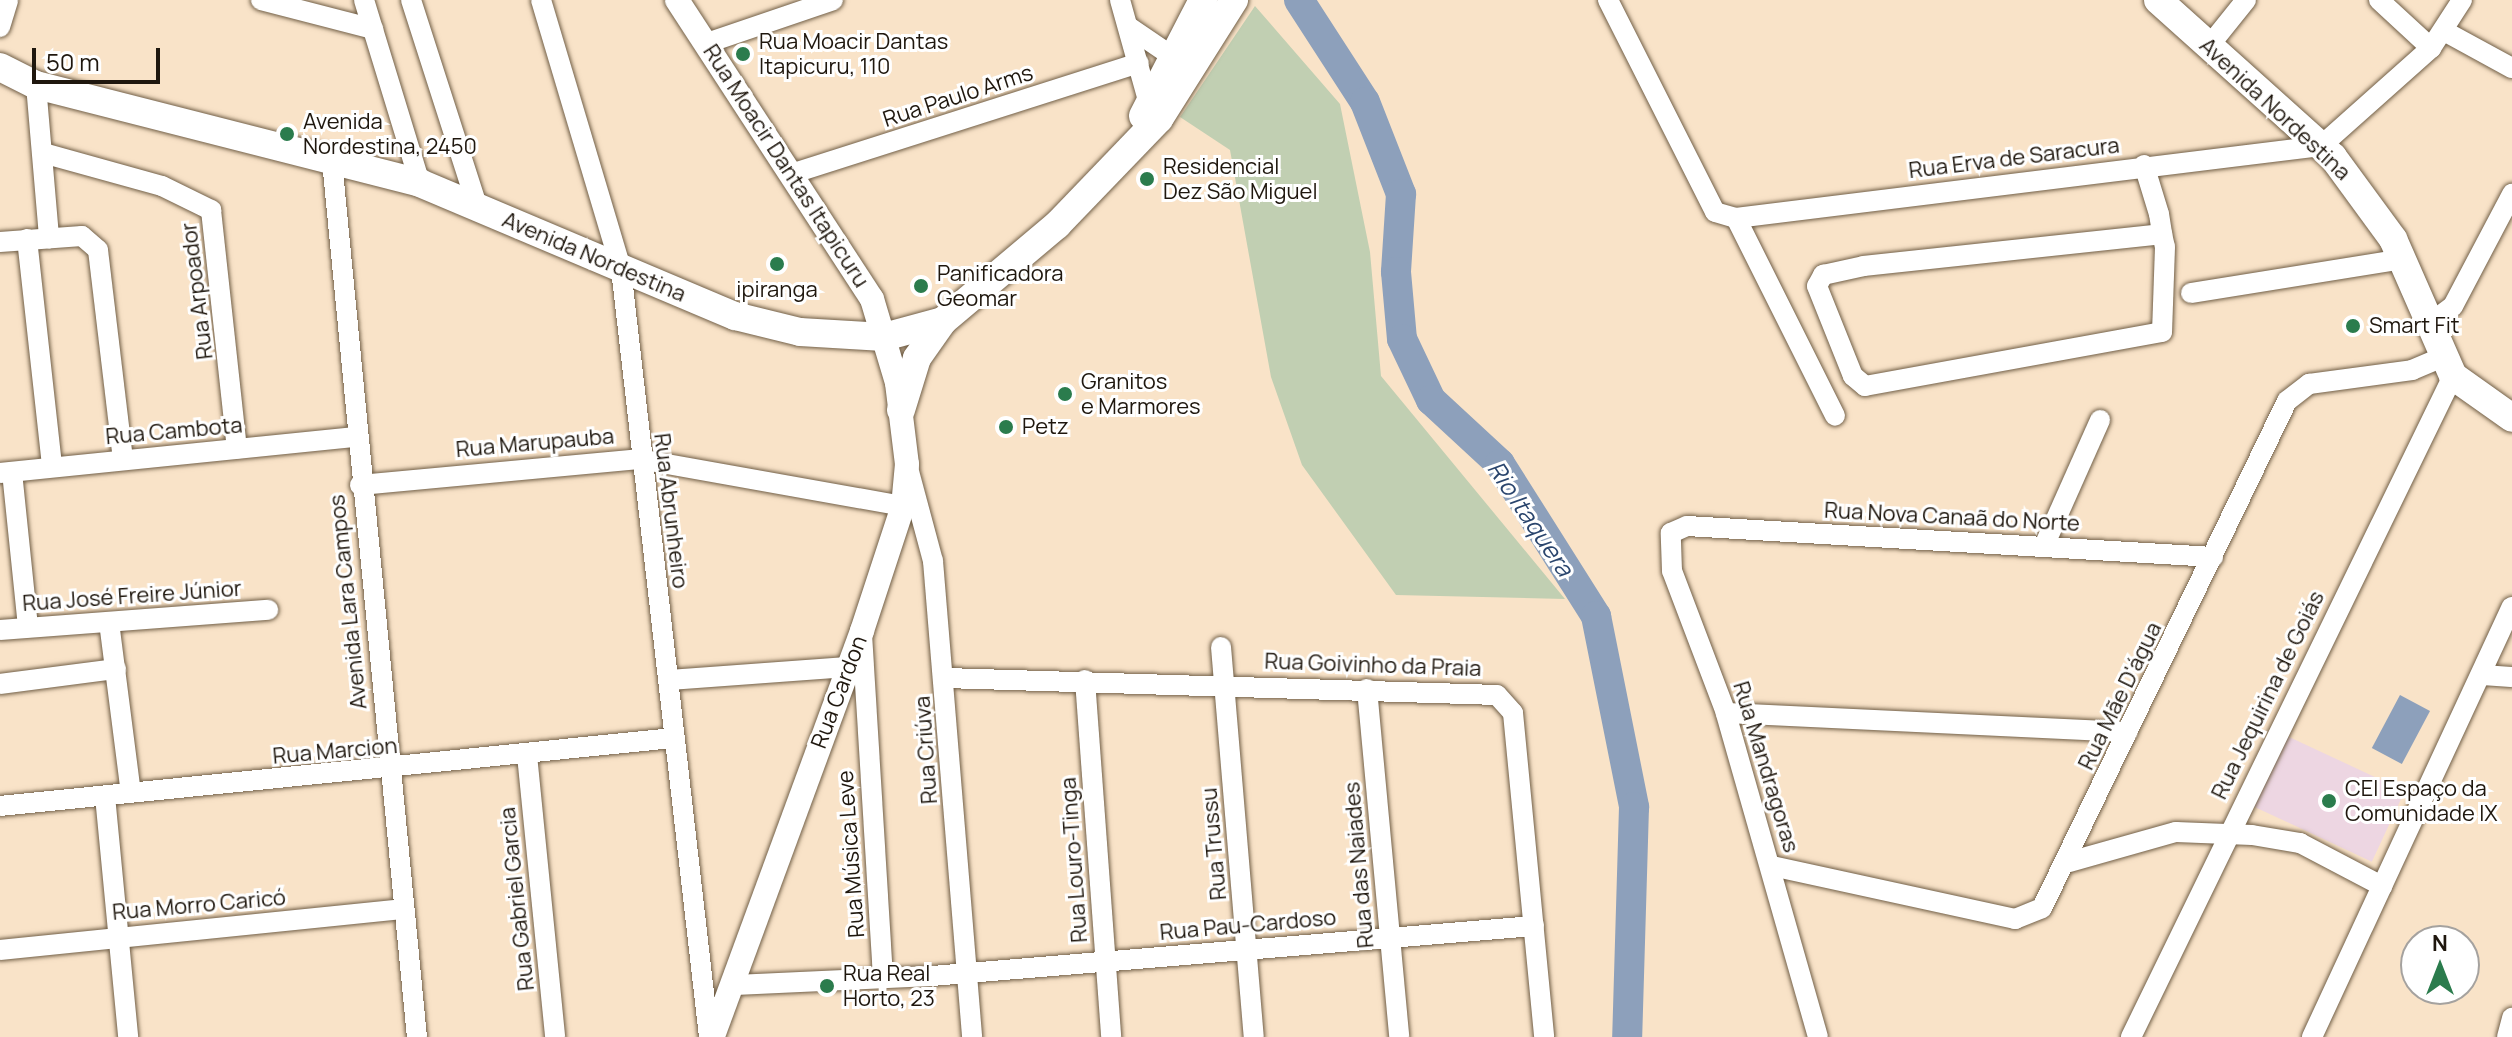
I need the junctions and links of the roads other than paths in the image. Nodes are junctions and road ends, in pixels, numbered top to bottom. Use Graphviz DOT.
graph roads {
  1 [pos="8,0"];
  2 [pos="261,0"];
  3 [pos="364,0"];
  4 [pos="411,0"];
  5 [pos="541,0"];
  6 [pos="677,0"];
  7 [pos="833,0"];
  8 [pos="1120,0"];
  9 [pos="1203,0"];
  10 [pos="1234,0"];
  11 [pos="1608,0"];
  12 [pos="2158,0"];
  13 [pos="2246,0"];
  14 [pos="2379,0"];
  15 [pos="2462,0"];
  16 [pos="0,27"];
  17 [pos="1129,27"];
  18 [pos="373,29"];
  19 [pos="2444,31"];
  20 [pos="707,43"];
  21 [pos="2209,46"];
  22 [pos="2431,48"];
  23 [pos="1179,62"];
  24 [pos="1139,63"];
  25 [pos="0,67"];
  26 [pos="2512,68"];
  27 [pos="36,85"];
  28 [pos="1149,104"];
  29 [pos="1131,143"];
  30 [pos="2321,146"];
  31 [pos="43,153"];
  32 [pos="332,161"];
  33 [pos="2144,165"];
  34 [pos="791,174"];
  35 [pos="420,183"];
  36 [pos="2512,194"];
  37 [pos="477,206"];
  38 [pos="1736,218"];
  39 [pos="2162,234"];
  40 [pos="49,238"];
  41 [pos="27,239"];
  42 [pos="0,242"];
  43 [pos="2403,259"];
  44 [pos="621,269"];
  45 [pos="2191,293"];
  46 [pos="943,321"];
  47 [pos="2429,324"];
  48 [pos="884,337"];
  49 [pos="2448,367"];
  50 [pos="901,410"];
  51 [pos="1835,416"];
  52 [pos="2512,418"];
  53 [pos="2100,420"];
  54 [pos="353,437"];
  55 [pos="237,449"];
  56 [pos="639,459"];
  57 [pos="123,460"];
  58 [pos="907,464"];
  59 [pos="52,467"];
  60 [pos="6,472"];
  61 [pos="360,485"];
  62 [pos="903,506"];
  63 [pos="1687,526"];
  64 [pos="2044,546"];
  65 [pos="2213,557"];
  66 [pos="2512,607"];
  67 [pos="268,610"];
  68 [pos="109,622"];
  69 [pos="28,627"];
  70 [pos="0,630"];
  71 [pos="862,631"];
  72 [pos="1221,647"];
  73 [pos="848,667"];
  74 [pos="116,669"];
  75 [pos="2482,675"];
  76 [pos="2512,677"];
  77 [pos="945,678"];
  78 [pos="669,680"];
  79 [pos="1085,680"];
  80 [pos="0,684"];
  81 [pos="1225,684"];
  82 [pos="1367,689"];
  83 [pos="1726,713"];
  84 [pos="2128,732"];
  85 [pos="673,738"];
  86 [pos="527,755"];
  87 [pos="390,770"];
  88 [pos="131,793"];
  89 [pos="105,796"];
  90 [pos="0,806"];
  91 [pos="2227,835"];
  92 [pos="2069,862"];
  93 [pos="1772,866"];
  94 [pos="2382,886"];
  95 [pos="402,909"];
  96 [pos="1534,926"];
  97 [pos="118,937"];
  98 [pos="1390,937"];
  99 [pos="0,950"];
  100 [pos="1246,950"];
  101 [pos="1106,960"];
  102 [pos="966,973"];
  103 [pos="883,978"];
  104 [pos="734,985"];
  105 [pos="2512,1018"];
  106 [pos="128,1037"];
  107 [pos="417,1037"];
  108 [pos="555,1037"];
  109 [pos="711,1037"];
  110 [pos="972,1037"];
  111 [pos="1111,1037"];
  112 [pos="1254,1037"];
  113 [pos="1399,1037"];
  114 [pos="1544,1037"];
  115 [pos="1818,1037"];
  116 [pos="2131,1037"];
  117 [pos="2312,1037"];
  118 [pos="2507,1037"];
  1 -- 16 [label="street"];
  2 -- 18 [label="street"];
  3 -- 18 [label="street"];
  4 -- 37 [label="street"];
  5 -- 44 [label="street, Rua Abrunheiro"];
  6 -- 20 [label="street, Rua Moacir Dantas Itapicuru"];
  7 -- 20 [label="street"];
  8 -- 17 [label="street"];
  9 -- 23 [label="main road, Avenida Nordestina"];
  10 -- 23 [label="main road, Avenida Nordestina"];
  11 -- 38 [label="street, Rua Erva de Saracura"];
  12 -- 21 [label="main road, Avenida Nordestina"];
  13 -- 21 [label="street"];
  14 -- 22 [label="street"];
  15 -- 19 [label="street"];
  17 -- 23 [label="street"];
  17 -- 24 [label="street"];
  18 -- 35 [label="street"];
  19 -- 22 [label="street"];
  19 -- 26 [label="street"];
  20 -- 34 [label="street, Rua Moacir Dantas Itapicuru"];
  21 -- 30 [label="main road, Avenida Nordestina"];
  22 -- 30 [label="street"];
  23 -- 28 [label="main road, Avenida Nordestina"];
  23 -- 29 [label="main road, Avenida Nordestina"];
  24 -- 28 [label="street"];
  24 -- 34 [label="street, Rua Paulo Arms"];
  25 -- 27 [label="main road, Avenida Nordestina"];
  27 -- 31 [label="street"];
  27 -- 32 [label="main road, Avenida Nordestina"];
  28 -- 29 [label="main road, Avenida Nordestina"];
  29 -- 46 [label="main road, Avenida Nordestina"];
  30 -- 33 [label="street, Rua Erva de Saracura"];
  30 -- 43 [label="main road, Avenida Nordestina"];
  31 -- 40 [label="street"];
  31 -- 55 [label="street, Rua Arpoador"];
  32 -- 35 [label="main road, Avenida Nordestina"];
  32 -- 54 [label="street, Avenida Lara Campos"];
  33 -- 38 [label="street, Rua Erva de Saracura"];
  33 -- 39 [label="street"];
  34 -- 48 [label="street, Rua Moacir Dantas Itapicuru"];
  35 -- 37 [label="main road, Avenida Nordestina"];
  36 -- 47 [label="street"];
  37 -- 44 [label="main road, Avenida Nordestina"];
  38 -- 51 [label="street"];
  39 -- 39 [label="street"];
  40 -- 41 [label="street"];
  40 -- 57 [label="street"];
  41 -- 42 [label="street"];
  41 -- 59 [label="street"];
  43 -- 45 [label="street"];
  43 -- 47 [label="main road, Avenida Nordestina"];
  44 -- 48 [label="main road, Avenida Nordestina"];
  44 -- 56 [label="street, Rua Abrunheiro"];
  46 -- 48 [label="main road, Avenida Nordestina"];
  46 -- 50 [label="main road"];
  47 -- 49 [label="main road, Avenida Nordestina"];
  48 -- 50 [label="street, Rua Cardon"];
  49 -- 52 [label="main road"];
  49 -- 65 [label="street, Rua Mãe D'água"];
  49 -- 91 [label="street, Rua Jequirina de Goiás"];
  50 -- 58 [label="street, Rua Cardon"];
  53 -- 64 [label="street"];
  54 -- 55 [label="street, Rua Cambota"];
  54 -- 61 [label="street, Avenida Lara Campos"];
  55 -- 57 [label="street, Rua Cambota"];
  56 -- 61 [label="street, Rua Marupauba"];
  56 -- 62 [label="street, Rua Marupauba"];
  56 -- 78 [label="street, Rua Abrunheiro"];
  57 -- 59 [label="street, Rua Cambota"];
  58 -- 62 [label="street, Rua Cardon"];
  58 -- 77 [label="street, Rua Criúva"];
  59 -- 60 [label="street, Rua Cambota"];
  60 -- 69 [label="street"];
  61 -- 87 [label="street, Avenida Lara Campos"];
  62 -- 71 [label="street, Rua Cardon"];
  63 -- 64 [label="street, Rua Nova Canaã do Norte"];
  63 -- 83 [label="street, Rua Mandragoras"];
  64 -- 65 [label="street, Rua Nova Canaã do Norte"];
  65 -- 84 [label="street, Rua Mãe D'água"];
  66 -- 75 [label="street"];
  67 -- 68 [label="street, Rua José Freire Júnior"];
  68 -- 69 [label="street, Rua José Freire Júnior"];
  68 -- 74 [label="street"];
  69 -- 70 [label="street, Rua José Freire Júnior"];
  71 -- 73 [label="street, Rua Cardon"];
  71 -- 103 [label="street, Rua Música Leve"];
  72 -- 81 [label="street, Rua Trussu"];
  73 -- 78 [label="street"];
  73 -- 104 [label="street, Rua Cardon"];
  74 -- 80 [label="street"];
  74 -- 88 [label="street"];
  75 -- 76 [label="street"];
  75 -- 94 [label="street"];
  77 -- 79 [label="street, Rua Goivinho da Praia"];
  77 -- 102 [label="street, Rua Criúva"];
  78 -- 85 [label="street, Rua Abrunheiro"];
  79 -- 81 [label="street, Rua Goivinho da Praia"];
  79 -- 101 [label="street, Rua Louro-Tinga"];
  81 -- 82 [label="street, Rua Goivinho da Praia"];
  81 -- 100 [label="street, Rua Trussu"];
  82 -- 96 [label="street, Rua Goivinho da Praia"];
  82 -- 98 [label="street, Rua das Naiades"];
  83 -- 84 [label="street"];
  83 -- 93 [label="street, Rua Mandragoras"];
  84 -- 92 [label="street, Rua Mãe D'água"];
  85 -- 86 [label="street, Rua Marcion"];
  85 -- 109 [label="street, Rua Abrunheiro"];
  86 -- 87 [label="street, Rua Marcion"];
  86 -- 108 [label="street, Rua Gabriel Garcia"];
  87 -- 88 [label="street, Rua Marcion"];
  87 -- 95 [label="street, Avenida Lara Campos"];
  88 -- 89 [label="street, Rua Marcion"];
  89 -- 90 [label="street, Rua Marcion"];
  89 -- 97 [label="street"];
  91 -- 92 [label="street"];
  91 -- 94 [label="street"];
  91 -- 116 [label="street, Rua Jequirina de Goiás"];
  92 -- 93 [label="street, Rua Mãe D'água"];
  93 -- 115 [label="street, Rua Mandragoras"];
  94 -- 117 [label="street"];
  95 -- 97 [label="street, Rua Morro Caricó"];
  95 -- 107 [label="street, Avenida Lara Campos"];
  96 -- 98 [label="street, Rua Pau-Cardoso"];
  96 -- 114 [label="street, Rua Goivinho da Praia"];
  97 -- 99 [label="street, Rua Morro Caricó"];
  97 -- 106 [label="street"];
  98 -- 100 [label="street, Rua Pau-Cardoso"];
  98 -- 113 [label="street, Rua das Naiades"];
  100 -- 101 [label="street, Rua Pau-Cardoso"];
  100 -- 112 [label="street, Rua Trussu"];
  101 -- 102 [label="street, Rua Pau-Cardoso"];
  101 -- 111 [label="street, Rua Louro-Tinga"];
  102 -- 103 [label="street, Rua Pau-Cardoso"];
  102 -- 110 [label="street, Rua Criúva"];
  103 -- 104 [label="street, Rua Pau-Cardoso"];
  104 -- 109 [label="street, Rua Cardon"];
  105 -- 118 [label="street"];
}
